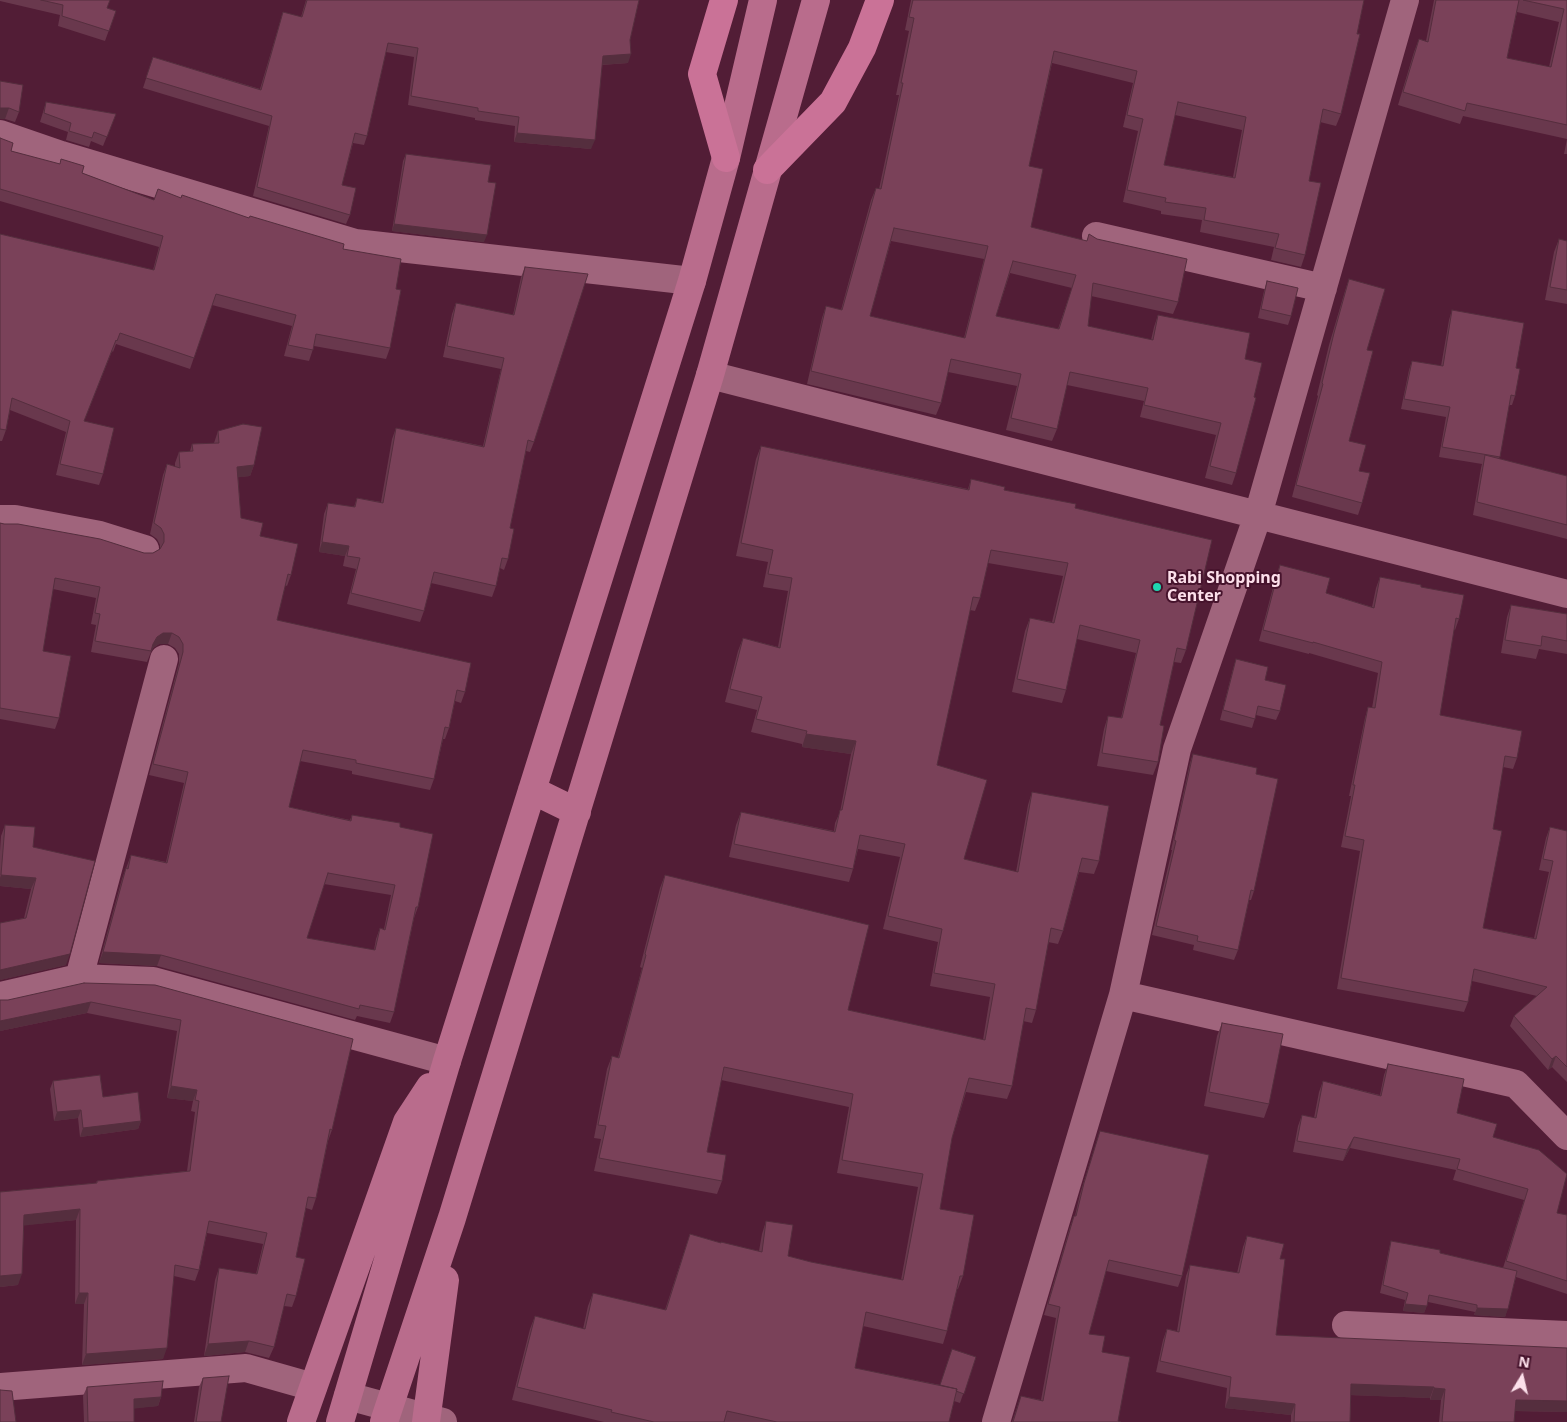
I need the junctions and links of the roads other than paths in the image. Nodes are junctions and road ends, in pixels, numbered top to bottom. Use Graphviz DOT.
graph roads {
  1 [pos="724,0"];
  2 [pos="764,0"];
  3 [pos="880,0"];
  4 [pos="1405,0"];
  5 [pos="814,5"];
  6 [pos="0,134"];
  7 [pos="726,158"];
  8 [pos="767,170"];
  9 [pos="1096,236"];
  10 [pos="692,281"];
  11 [pos="1323,288"];
  12 [pos="710,374"];
  13 [pos="1258,515"];
  14 [pos="0,519"];
  15 [pos="145,549"];
  16 [pos="1567,594"];
  17 [pos="164,659"];
  18 [pos="532,790"];
  19 [pos="577,812"];
  20 [pos="79,978"];
  21 [pos="1123,995"];
  22 [pos="0,996"];
  23 [pos="447,1061"];
  24 [pos="1567,1136"];
  25 [pos="452,1218"];
  26 [pos="1346,1325"];
  27 [pos="1567,1334"];
  28 [pos="0,1387"];
  29 [pos="313,1387"];
  30 [pos="348,1396"];
  31 [pos="387,1415"];
  32 [pos="432,1421"];
  33 [pos="301,1422"];
  34 [pos="340,1422"];
  35 [pos="996,1422"];
  1 -- 7 [label="highway"];
  2 -- 7 [label="main road"];
  3 -- 8 [label="highway"];
  4 -- 11 [label="street"];
  5 -- 8 [label="main road"];
  6 -- 10 [label="street"];
  7 -- 10 [label="main road"];
  8 -- 12 [label="main road"];
  9 -- 11 [label="street"];
  10 -- 18 [label="main road"];
  11 -- 13 [label="street"];
  12 -- 13 [label="street"];
  12 -- 19 [label="main road"];
  13 -- 16 [label="street"];
  13 -- 21 [label="street"];
  14 -- 15 [label="street"];
  17 -- 20 [label="street"];
  18 -- 19 [label="main road"];
  18 -- 23 [label="main road"];
  19 -- 25 [label="main road"];
  20 -- 22 [label="street"];
  20 -- 23 [label="street"];
  21 -- 24 [label="street"];
  21 -- 35 [label="street"];
  23 -- 29 [label="main road"];
  23 -- 30 [label="main road"];
  25 -- 31 [label="main road"];
  25 -- 32 [label="main road"];
  26 -- 27 [label="street"];
  28 -- 29 [label="street"];
  29 -- 33 [label="main road"];
  30 -- 31 [label="street"];
  30 -- 34 [label="main road"];
  31 -- 32 [label="street"];
}
